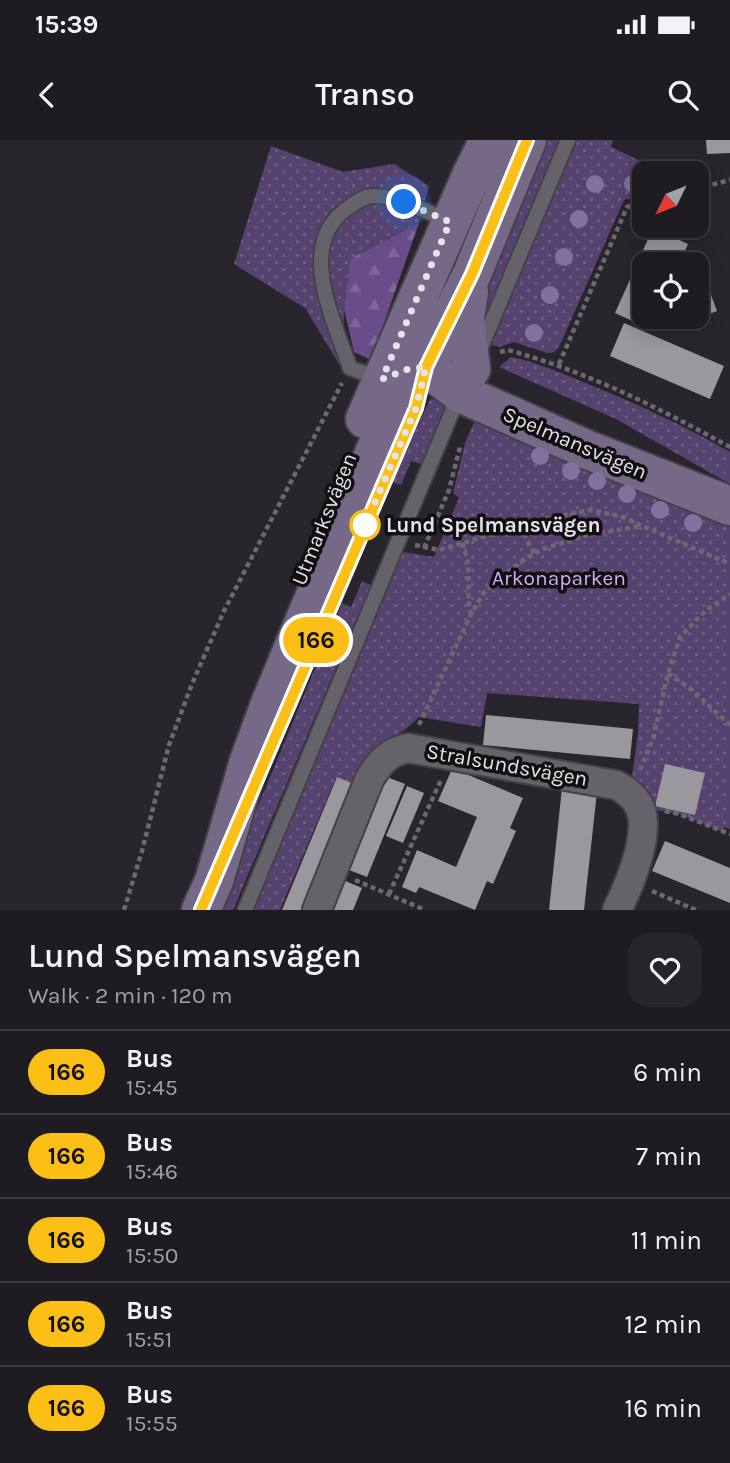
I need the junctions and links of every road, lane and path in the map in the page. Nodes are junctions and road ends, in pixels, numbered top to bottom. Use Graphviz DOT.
graph roads {
  1 [pos="489,140"];
  2 [pos="495,140"];
  3 [pos="527,140"];
  4 [pos="568,140"];
  5 [pos="730,180"];
  6 [pos="709,186"];
  7 [pos="632,206"];
  8 [pos="450,222"];
  9 [pos="472,274"];
  10 [pos="559,364"];
  11 [pos="426,367"];
  12 [pos="366,374"];
  13 [pos="465,381"];
  14 [pos="730,499"];
  15 [pos="730,506"];
  16 [pos="520,526"];
  17 [pos="644,526"];
  18 [pos="359,537"];
  19 [pos="462,543"];
  20 [pos="424,548"];
  21 [pos="534,554"];
  22 [pos="730,564"];
  23 [pos="730,594"];
  24 [pos="471,614"];
  25 [pos="668,673"];
  26 [pos="730,725"];
  27 [pos="408,748"];
  28 [pos="452,756"];
  29 [pos="262,768"];
  30 [pos="635,800"];
  31 [pos="730,834"];
  32 [pos="333,871"];
  33 [pos="631,882"];
  34 [pos="389,894"];
  35 [pos="208,896"];
  36 [pos="124,910"];
  37 [pos="189,910"];
  38 [pos="245,910"];
  39 [pos="317,910"];
  40 [pos="425,910"];
  41 [pos="617,910"];
  42 [pos="696,910"];
  1 -- 8 [label="main road, Utmarksvägen"];
  2 -- 11 [label="main road"];
  3 -- 9 [label="main road, Utmarksvägen"];
  4 -- 13 [label="lane"];
  5 -- 6 [label="path"];
  7 -- 10 [label="path"];
  8 -- 12 [label="main road, Utmarksvägen"];
  8 -- 12 [label="lane"];
  9 -- 11 [label="main road, Utmarksvägen"];
  9 -- 13 [label="main road"];
  11 -- 12 [label="main road"];
  11 -- 13 [label="main road, Spelmansvägen"];
  11 -- 18 [label="lane"];
  11 -- 35 [label="main road, Utmarksvägen"];
  12 -- 36 [label="path"];
  12 -- 37 [label="main road, Utmarksvägen"];
  13 -- 14 [label="main road, Spelmansvägen"];
  13 -- 15 [label="main road, Spelmansvägen"];
  13 -- 38 [label="lane"];
  16 -- 17 [label="path"];
  16 -- 19 [label="path"];
  16 -- 21 [label="path"];
  17 -- 21 [label="path"];
  17 -- 22 [label="path"];
  19 -- 20 [label="path"];
  19 -- 24 [label="path"];
  21 -- 24 [label="path"];
  23 -- 25 [label="path"];
  24 -- 27 [label="path"];
  25 -- 26 [label="path"];
  25 -- 30 [label="path"];
  27 -- 28 [label="street, Stralsundsvägen"];
  27 -- 32 [label="street, Stralsundsvägen"];
  28 -- 30 [label="street, Stralsundsvägen"];
  28 -- 34 [label="path"];
  29 -- 35 [label="lane"];
  30 -- 31 [label="path"];
  30 -- 33 [label="street"];
  32 -- 34 [label="path"];
  32 -- 39 [label="street, Stralsundsvägen"];
  33 -- 41 [label="street"];
  33 -- 42 [label="path"];
  34 -- 40 [label="path"];
}
